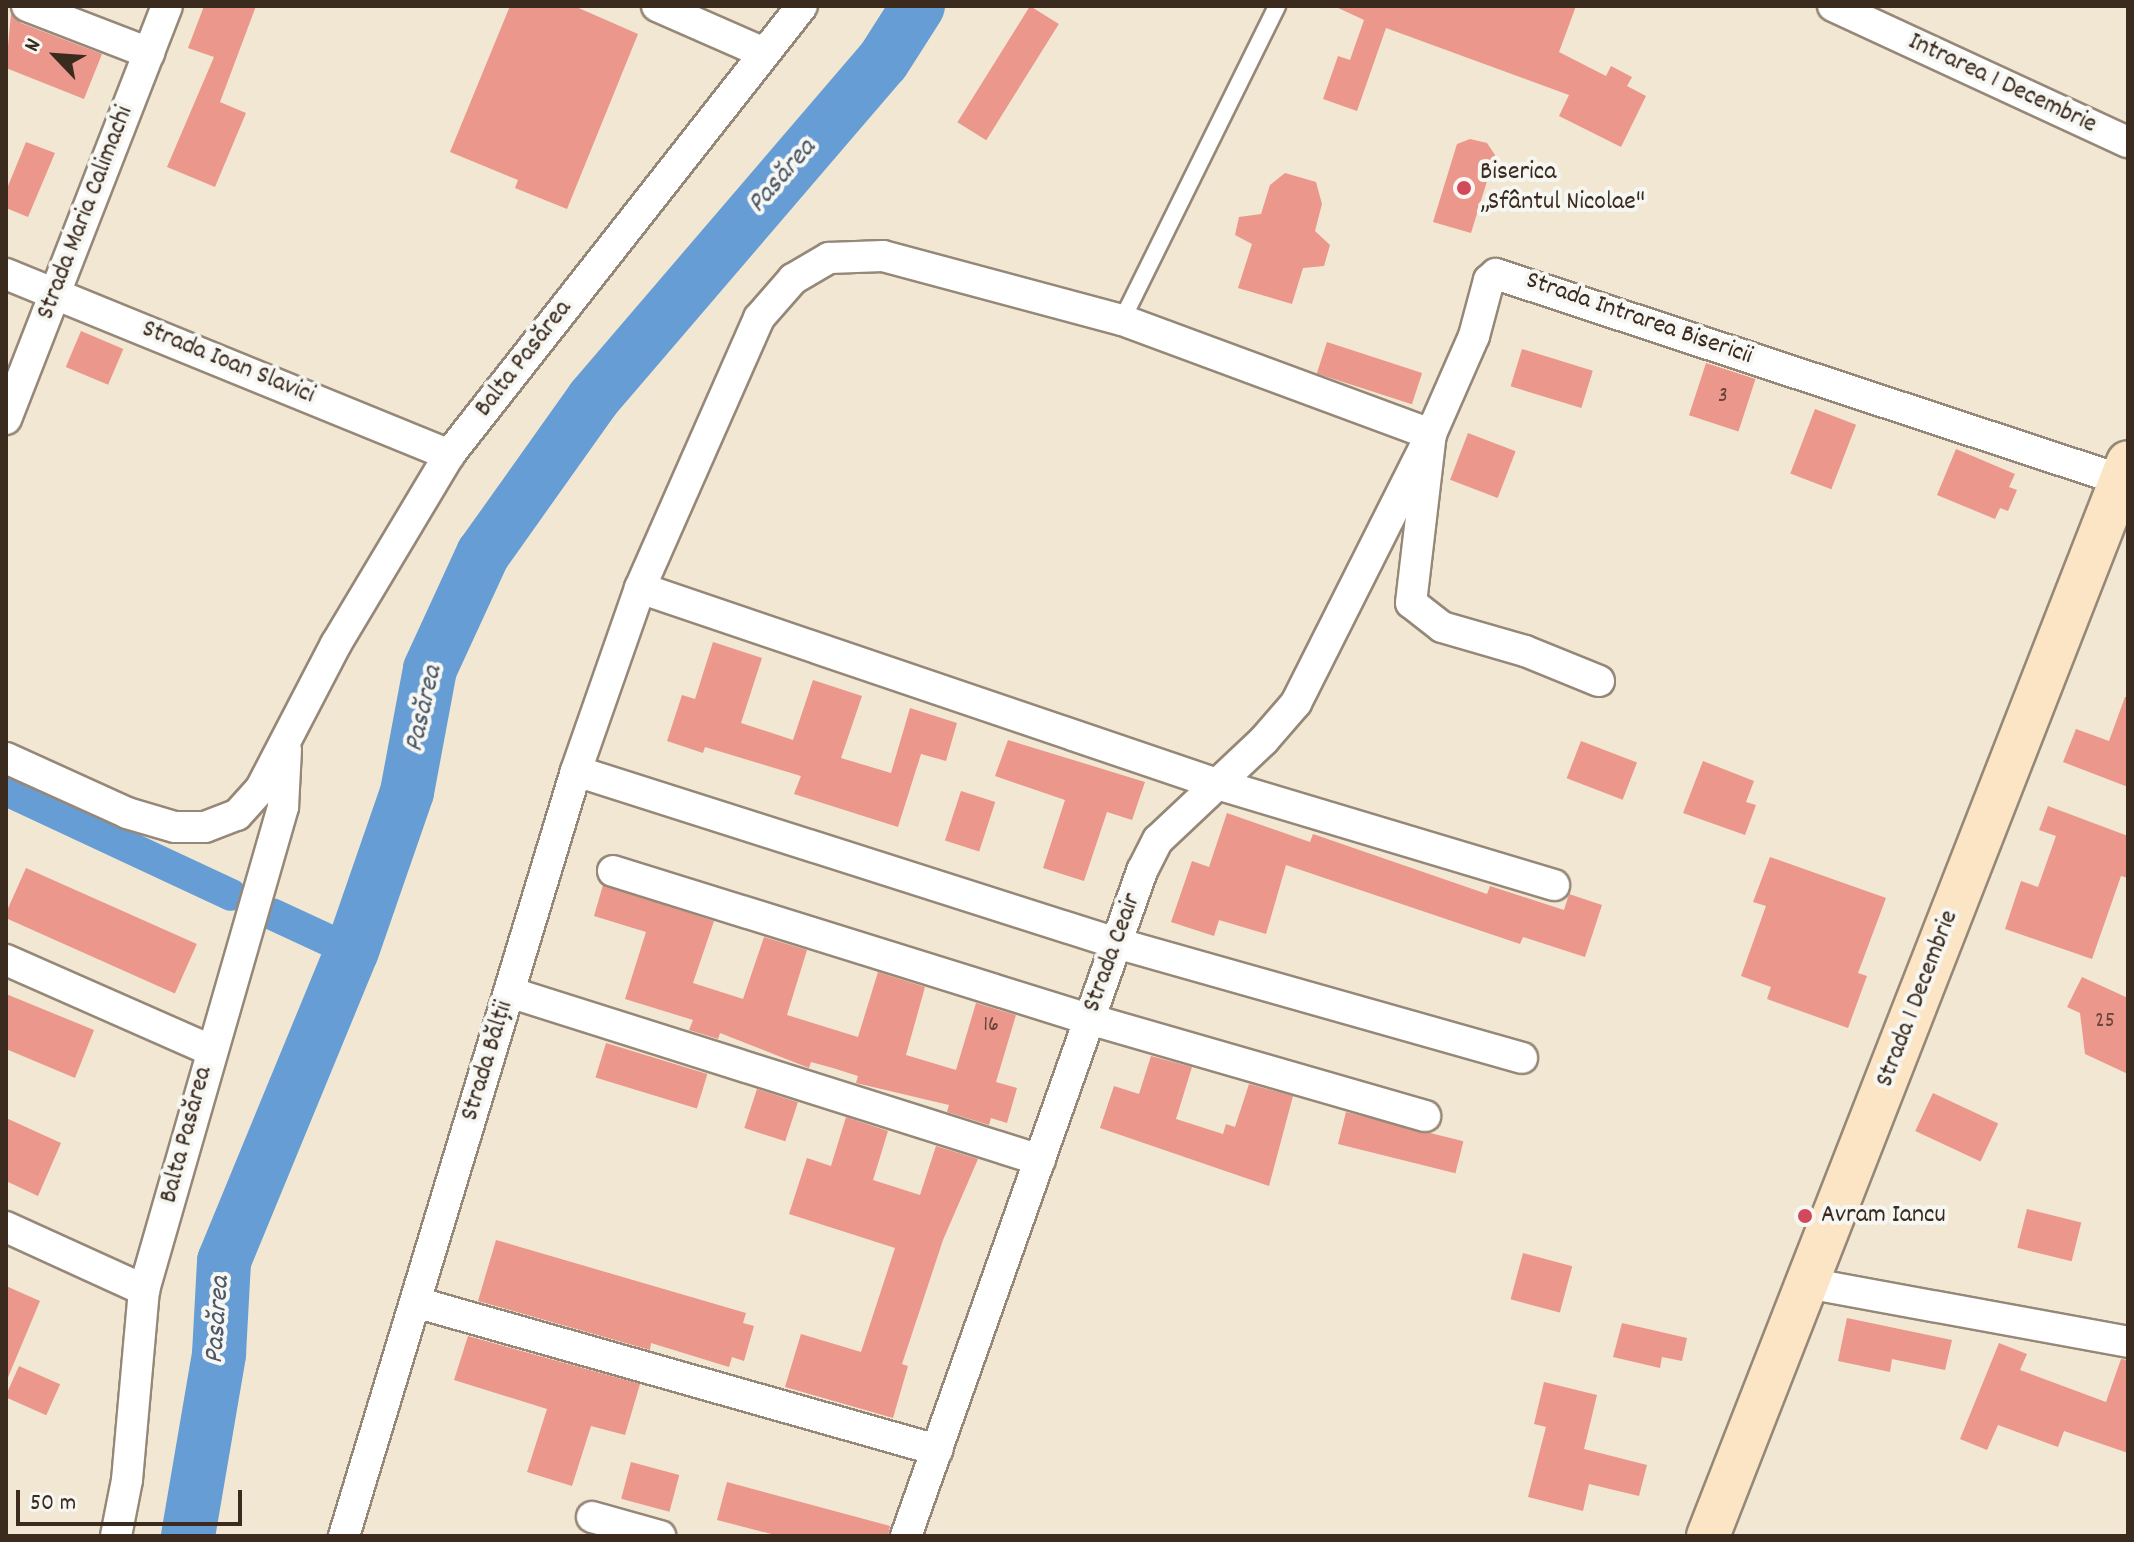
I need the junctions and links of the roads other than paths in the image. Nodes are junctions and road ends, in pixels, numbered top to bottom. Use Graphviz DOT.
graph roads {
  1 [pos="27,6"];
  2 [pos="167,6"];
  3 [pos="657,6"];
  4 [pos="802,6"];
  5 [pos="1277,6"];
  6 [pos="1833,6"];
  7 [pos="762,52"];
  8 [pos="149,53"];
  9 [pos="2128,142"];
  10 [pos="6,274"];
  11 [pos="55,292"];
  12 [pos="1122,320"];
  13 [pos="6,419"];
  14 [pos="1431,434"];
  15 [pos="449,455"];
  16 [pos="2125,471"];
  17 [pos="640,588"];
  18 [pos="1599,681"];
  19 [pos="287,740"];
  20 [pos="6,758"];
  21 [pos="576,771"];
  22 [pos="1217,784"];
  23 [pos="613,871"];
  24 [pos="1554,885"];
  25 [pos="1116,943"];
  26 [pos="6,960"];
  27 [pos="509,992"];
  28 [pos="1089,1019"];
  29 [pos="210,1050"];
  30 [pos="1522,1058"];
  31 [pos="1425,1116"];
  32 [pos="1040,1160"];
  33 [pos="6,1227"];
  34 [pos="1807,1283"];
  35 [pos="144,1290"];
  36 [pos="415,1302"];
  37 [pos="2128,1342"];
  38 [pos="937,1450"];
  39 [pos="592,1517"];
  40 [pos="116,1536"];
  41 [pos="344,1536"];
  42 [pos="660,1536"];
  43 [pos="906,1536"];
  44 [pos="1708,1536"];
  1 -- 8 [label="street"];
  2 -- 8 [label="street, Strada Maria Calimachi"];
  3 -- 7 [label="street"];
  4 -- 7 [label="street, Balta Pasărea"];
  5 -- 12 [label="lane"];
  6 -- 9 [label="street, Intrarea 1 Decembrie"];
  7 -- 15 [label="street, Balta Pasărea"];
  8 -- 11 [label="street, Strada Maria Calimachi"];
  10 -- 11 [label="street, Strada Ioan Slavici"];
  11 -- 13 [label="street, Strada Maria Calimachi"];
  11 -- 15 [label="street, Strada Ioan Slavici"];
  12 -- 14 [label="street, Strada Bălții"];
  12 -- 17 [label="street, Strada Bălții"];
  14 -- 16 [label="street, Strada Intrarea Bisericii"];
  14 -- 18 [label="street, Strada Intrarea Bisericii"];
  14 -- 22 [label="street, Strada Ceair"];
  15 -- 19 [label="street, Balta Pasărea"];
  16 -- 34 [label="main road, Strada 1 Decembrie"];
  17 -- 21 [label="street, Strada Bălții"];
  17 -- 22 [label="street"];
  19 -- 20 [label="street, Balta Pasărea"];
  19 -- 29 [label="street, Balta Pasărea"];
  21 -- 25 [label="street"];
  21 -- 27 [label="street, Strada Bălții"];
  22 -- 24 [label="street"];
  22 -- 25 [label="street, Strada Ceair"];
  23 -- 28 [label="street"];
  25 -- 28 [label="street, Strada Ceair"];
  25 -- 30 [label="street"];
  26 -- 29 [label="street"];
  27 -- 32 [label="street"];
  27 -- 36 [label="street, Strada Bălții"];
  28 -- 31 [label="street"];
  28 -- 32 [label="street, Strada Ceair"];
  29 -- 35 [label="street, Balta Pasărea"];
  32 -- 38 [label="street, Strada Ceair"];
  33 -- 35 [label="street"];
  34 -- 37 [label="street"];
  34 -- 44 [label="main road, Strada 1 Decembrie"];
  35 -- 40 [label="street, Balta Pasărea"];
  36 -- 38 [label="street"];
  36 -- 41 [label="street, Strada Bălții"];
  38 -- 43 [label="street, Strada Ceair"];
  39 -- 42 [label="street"];
}
